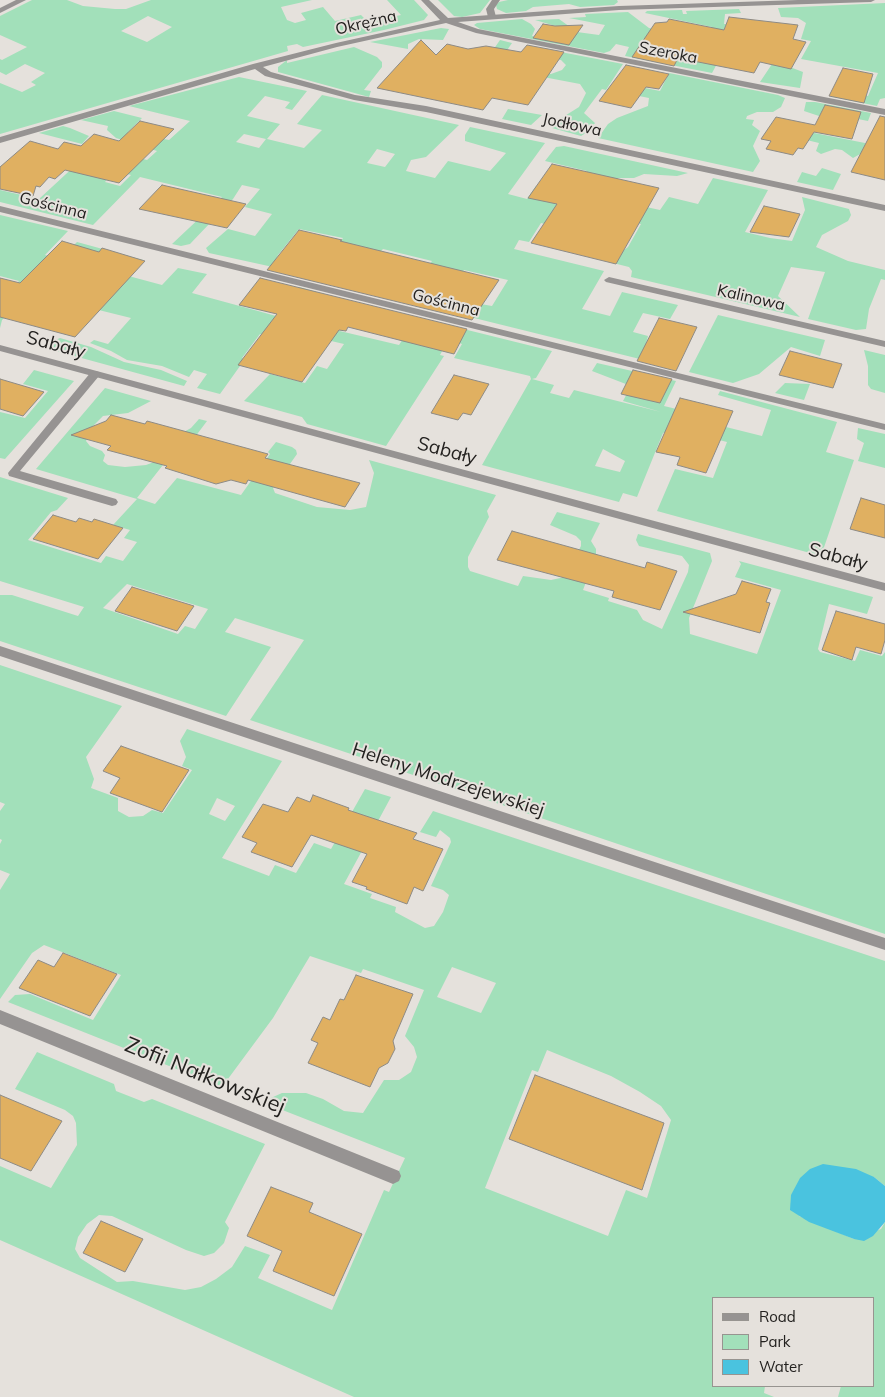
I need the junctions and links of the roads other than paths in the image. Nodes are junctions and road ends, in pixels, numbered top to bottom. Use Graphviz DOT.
graph roads {
  1 [pos="22,0"];
  2 [pos="425,0"];
  3 [pos="496,0"];
  4 [pos="871,0"];
  5 [pos="790,2"];
  6 [pos="0,11"];
  7 [pos="492,18"];
  8 [pos="446,21"];
  9 [pos="256,66"];
  10 [pos="885,112"];
  11 [pos="0,140"];
  12 [pos="0,208"];
  13 [pos="885,208"];
  14 [pos="609,280"];
  15 [pos="885,344"];
  16 [pos="0,348"];
  17 [pos="96,374"];
  18 [pos="885,427"];
  19 [pos="112,502"];
  20 [pos="885,587"];
  21 [pos="0,651"];
  22 [pos="885,944"];
  23 [pos="0,1017"];
  24 [pos="394,1176"];
  1 -- 6 [label="street"];
  2 -- 8 [label="street"];
  3 -- 7 [label="street"];
  4 -- 5 [label="street, Okrężna"];
  5 -- 7 [label="street, Okrężna"];
  7 -- 8 [label="street, Okrężna"];
  8 -- 9 [label="street, Okrężna"];
  8 -- 10 [label="street, Szeroka"];
  9 -- 11 [label="street, Okrężna"];
  9 -- 13 [label="street, Jodłowa"];
  12 -- 18 [label="street, Gościnna"];
  14 -- 15 [label="street, Kalinowa"];
  16 -- 17 [label="street, Sabały"];
  17 -- 19 [label="street"];
  17 -- 20 [label="street, Sabały"];
  21 -- 22 [label="street, Heleny Modrzejewskiej"];
  23 -- 24 [label="street, Zofii Nałkowskiej"];
}
